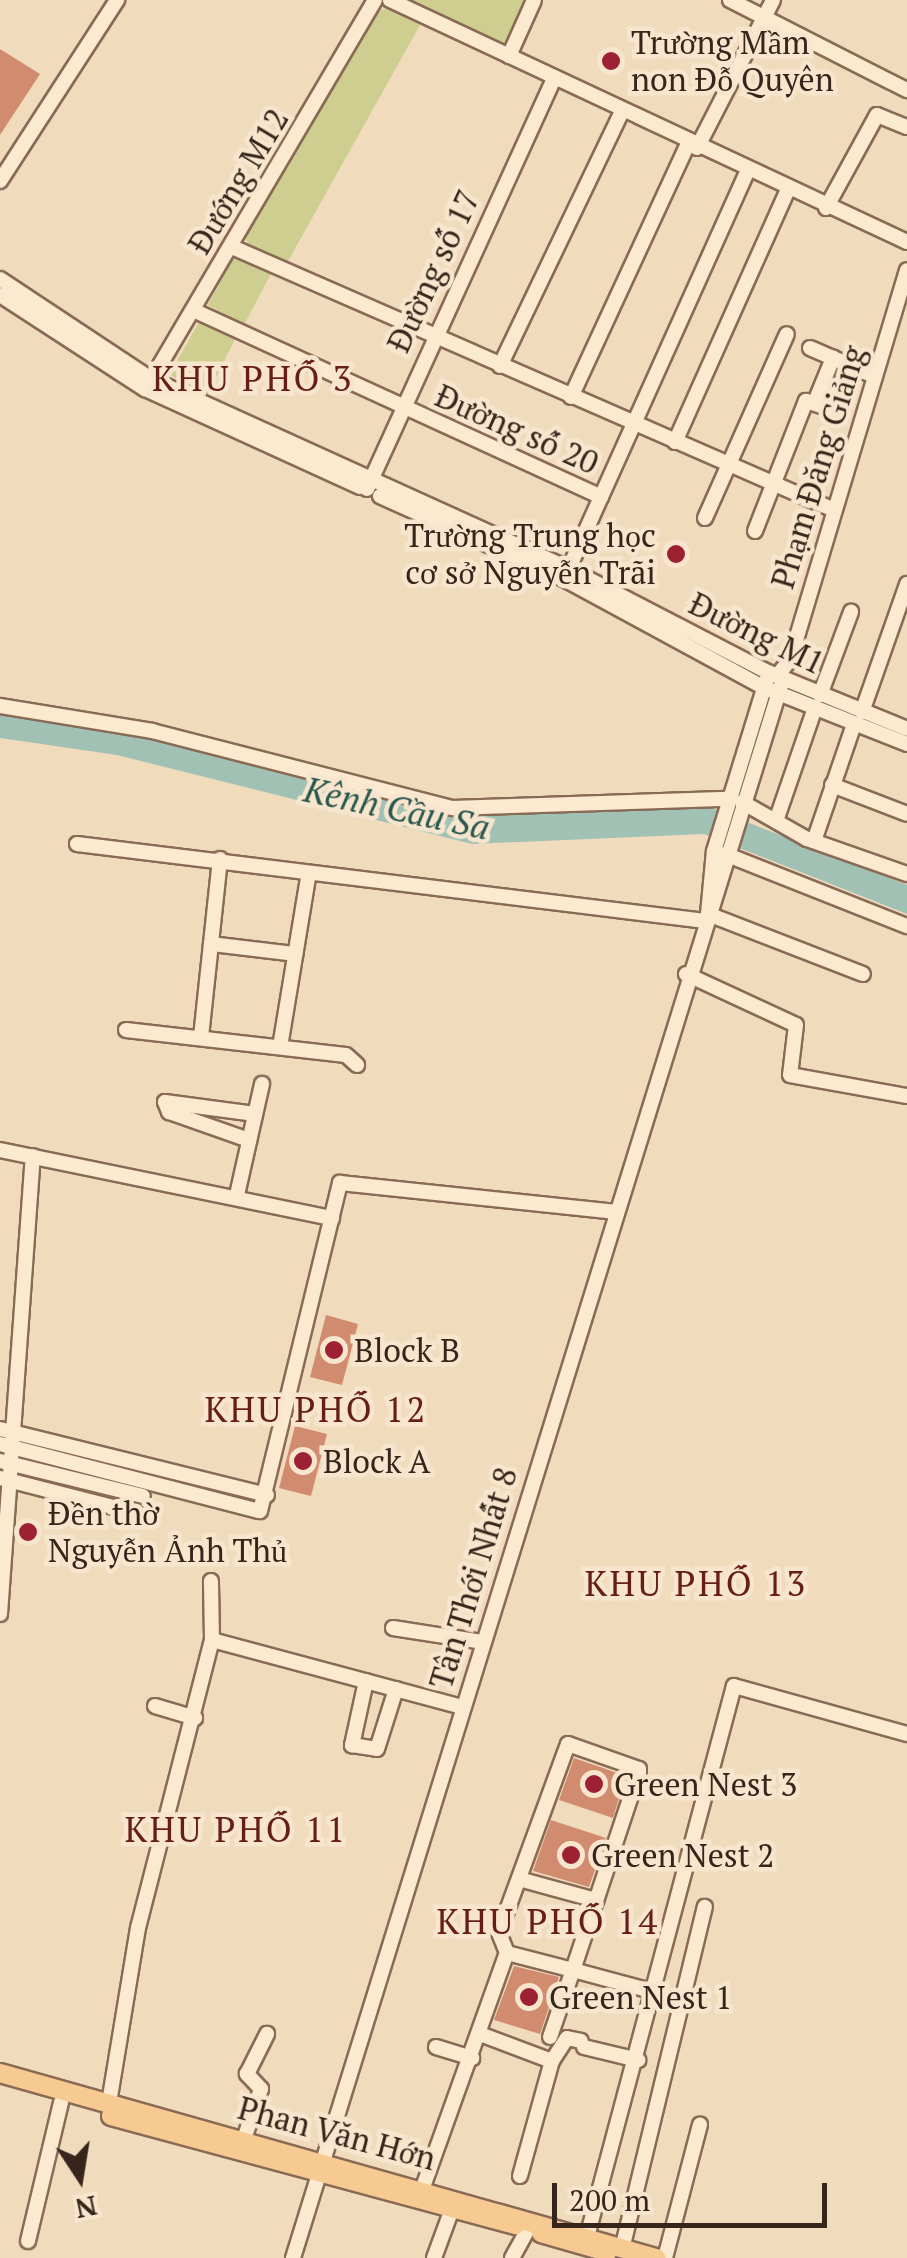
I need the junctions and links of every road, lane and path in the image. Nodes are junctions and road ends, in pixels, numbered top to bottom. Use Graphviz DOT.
graph roads {
  1 [pos="117,0"];
  2 [pos="376,0"];
  3 [pos="390,0"];
  4 [pos="534,0"];
  5 [pos="730,0"];
  6 [pos="773,0"];
  7 [pos="764,18"];
  8 [pos="509,56"];
  9 [pos="554,78"];
  10 [pos="907,90"];
  11 [pos="622,112"];
  12 [pos="907,128"];
  13 [pos="692,146"];
  14 [pos="747,172"];
  15 [pos="0,181"];
  16 [pos="787,192"];
  17 [pos="826,208"];
  18 [pos="907,242"];
  19 [pos="232,247"];
  20 [pos="907,270"];
  21 [pos="0,280"];
  22 [pos="0,295"];
  23 [pos="193,310"];
  24 [pos="786,334"];
  25 [pos="431,335"];
  26 [pos="810,348"];
  27 [pos="832,358"];
  28 [pos="500,366"];
  29 [pos="874,376"];
  30 [pos="148,384"];
  31 [pos="571,397"];
  32 [pos="814,402"];
  33 [pos="401,407"];
  34 [pos="836,410"];
  35 [pos="634,424"];
  36 [pos="675,442"];
  37 [pos="730,465"];
  38 [pos="774,484"];
  39 [pos="368,485"];
  40 [pos="600,497"];
  41 [pos="832,509"];
  42 [pos="705,518"];
  43 [pos="755,531"];
  44 [pos="566,574"];
  45 [pos="907,584"];
  46 [pos="851,612"];
  47 [pos="774,682"];
  48 [pos="818,702"];
  49 [pos="0,706"];
  50 [pos="858,718"];
  51 [pos="906,724"];
  52 [pos="907,744"];
  53 [pos="832,785"];
  54 [pos="735,801"];
  55 [pos="907,814"];
  56 [pos="776,821"];
  57 [pos="814,841"];
  58 [pos="76,844"];
  59 [pos="720,853"];
  60 [pos="220,859"];
  61 [pos="907,874"];
  62 [pos="308,877"];
  63 [pos="707,918"];
  64 [pos="907,926"];
  65 [pos="211,944"];
  66 [pos="295,954"];
  67 [pos="686,974"];
  68 [pos="863,974"];
  69 [pos="126,1030"];
  70 [pos="200,1037"];
  71 [pos="280,1047"];
  72 [pos="357,1064"];
  73 [pos="262,1084"];
  74 [pos="907,1096"];
  75 [pos="255,1114"];
  76 [pos="249,1140"];
  77 [pos="0,1150"];
  78 [pos="33,1156"];
  79 [pos="237,1194"];
  80 [pos="614,1212"];
  81 [pos="332,1218"];
  82 [pos="7,1438"];
  83 [pos="6,1462"];
  84 [pos="5,1479"];
  85 [pos="266,1494"];
  86 [pos="143,1496"];
  87 [pos="140,1514"];
  88 [pos="211,1581"];
  89 [pos="0,1614"];
  90 [pos="393,1628"];
  91 [pos="212,1640"];
  92 [pos="482,1642"];
  93 [pos="366,1681"];
  94 [pos="396,1690"];
  95 [pos="155,1706"];
  96 [pos="462,1708"];
  97 [pos="195,1718"];
  98 [pos="907,1734"];
  99 [pos="523,1880"];
  100 [pos="596,1900"];
  101 [pos="705,1907"];
  102 [pos="507,1953"];
  103 [pos="573,1970"];
  104 [pos="655,1992"];
  105 [pos="267,2034"];
  106 [pos="480,2034"];
  107 [pos="550,2037"];
  108 [pos="436,2047"];
  109 [pos="472,2058"];
  110 [pos="638,2060"];
  111 [pos="552,2061"];
  112 [pos="0,2073"];
  113 [pos="0,2085"];
  114 [pos="61,2102"];
  115 [pos="109,2103"];
  116 [pos="700,2125"];
  117 [pos="244,2139"];
  118 [pos="320,2167"];
  119 [pos="520,2176"];
  120 [pos="422,2187"];
  121 [pos="452,2209"];
  122 [pos="528,2229"];
  123 [pos="28,2241"];
  124 [pos="588,2246"];
  125 [pos="624,2252"];
  126 [pos="293,2258"];
  127 [pos="434,2258"];
  128 [pos="512,2258"];
  129 [pos="656,2258"];
  130 [pos="665,2258"];
  1 -- 15 [label="street"];
  2 -- 19 [label="street, Đướng M12"];
  3 -- 8 [label="street"];
  4 -- 8 [label="street"];
  5 -- 7 [label="street"];
  6 -- 7 [label="street"];
  7 -- 10 [label="street"];
  7 -- 13 [label="street"];
  8 -- 9 [label="street"];
  9 -- 11 [label="street"];
  9 -- 25 [label="street, Đường số 17"];
  11 -- 13 [label="street"];
  11 -- 28 [label="street"];
  12 -- 17 [label="street"];
  13 -- 14 [label="street"];
  13 -- 31 [label="street"];
  14 -- 16 [label="street"];
  14 -- 35 [label="street"];
  16 -- 17 [label="street"];
  16 -- 36 [label="street"];
  17 -- 18 [label="street"];
  19 -- 23 [label="street, Đướng M12"];
  19 -- 25 [label="street"];
  20 -- 29 [label="street, Phạm Đăng Giảng"];
  21 -- 30 [label="street, Đường M1"];
  22 -- 30 [label="street, Đường M1"];
  23 -- 30 [label="street, Đướng M12"];
  23 -- 33 [label="street, Đường số 20"];
  24 -- 37 [label="street"];
  25 -- 28 [label="street"];
  25 -- 33 [label="street, Đường số 17"];
  26 -- 27 [label="street"];
  27 -- 29 [label="street"];
  27 -- 32 [label="street"];
  28 -- 31 [label="street"];
  29 -- 41 [label="street, Phạm Đăng Giảng"];
  30 -- 39 [label="street, Đường M1"];
  31 -- 35 [label="street"];
  32 -- 34 [label="street"];
  32 -- 38 [label="street"];
  33 -- 39 [label="street, Đường số 17"];
  33 -- 40 [label="street, Đường số 20"];
  35 -- 36 [label="street"];
  35 -- 40 [label="street"];
  36 -- 37 [label="street"];
  37 -- 38 [label="street"];
  37 -- 42 [label="street"];
  38 -- 41 [label="street"];
  38 -- 43 [label="street"];
  39 -- 44 [label="street, Đường M1"];
  40 -- 44 [label="street"];
  41 -- 47 [label="street, Phạm Đăng Giảng"];
  44 -- 47 [label="street, Đường M1"];
  45 -- 50 [label="street"];
  46 -- 48 [label="street"];
  47 -- 48 [label="street, Đường M1"];
  47 -- 54 [label="street, Phạm Đăng Giảng"];
  48 -- 50 [label="street, Đường M1"];
  48 -- 56 [label="street"];
  49 -- 54 [label="street"];
  50 -- 51 [label="street, Đường M1"];
  50 -- 52 [label="street, Đường M1"];
  50 -- 53 [label="street"];
  53 -- 55 [label="street"];
  53 -- 57 [label="street"];
  54 -- 56 [label="street"];
  54 -- 59 [label="street, Phạm Đăng Giảng"];
  56 -- 57 [label="street"];
  57 -- 61 [label="street"];
  58 -- 60 [label="street"];
  59 -- 63 [label="street, Tân Thới Nhất 8"];
  59 -- 64 [label="street"];
  60 -- 62 [label="street"];
  60 -- 65 [label="street"];
  62 -- 63 [label="street"];
  62 -- 66 [label="street"];
  63 -- 67 [label="street, Tân Thới Nhất 8"];
  63 -- 68 [label="street"];
  65 -- 66 [label="street"];
  65 -- 70 [label="street"];
  66 -- 71 [label="street"];
  67 -- 74 [label="street"];
  67 -- 80 [label="street, Tân Thới Nhất 8"];
  69 -- 70 [label="street"];
  70 -- 71 [label="street"];
  71 -- 72 [label="street"];
  73 -- 75 [label="street"];
  75 -- 76 [label="street"];
  75 -- 76 [label="street"];
  76 -- 79 [label="street"];
  77 -- 78 [label="street"];
  78 -- 79 [label="street"];
  78 -- 82 [label="street"];
  79 -- 81 [label="street"];
  80 -- 81 [label="street"];
  80 -- 92 [label="street, Tân Thới Nhất 8"];
  81 -- 85 [label="street"];
  82 -- 83 [label="street"];
  82 -- 85 [label="street"];
  82 -- 85 [label="street"];
  83 -- 84 [label="street"];
  83 -- 86 [label="street"];
  84 -- 87 [label="street"];
  84 -- 89 [label="street"];
  88 -- 91 [label="street"];
  90 -- 92 [label="street"];
  91 -- 93 [label="street"];
  91 -- 97 [label="street"];
  92 -- 96 [label="street, Tân Thới Nhất 8"];
  93 -- 94 [label="street"];
  93 -- 94 [label="street"];
  94 -- 96 [label="street"];
  95 -- 97 [label="street"];
  96 -- 118 [label="street, Tân Thới Nhất 8"];
  97 -- 115 [label="street"];
  98 -- 104 [label="street"];
  99 -- 100 [label="street"];
  99 -- 100 [label="street"];
  99 -- 102 [label="street"];
  100 -- 103 [label="street"];
  101 -- 125 [label="street"];
  102 -- 103 [label="street"];
  102 -- 106 [label="street"];
  103 -- 104 [label="street"];
  103 -- 107 [label="street"];
  104 -- 110 [label="street"];
  105 -- 117 [label="street"];
  106 -- 109 [label="street"];
  106 -- 111 [label="street"];
  108 -- 109 [label="street"];
  109 -- 120 [label="street"];
  110 -- 111 [label="street"];
  110 -- 124 [label="street"];
  111 -- 119 [label="street"];
  112 -- 115 [label="main road, Phan Văn Hớn"];
  113 -- 114 [label="main road, Phan Văn Hớn"];
  114 -- 118 [label="main road, Phan Văn Hớn"];
  114 -- 123 [label="street"];
  115 -- 117 [label="main road, Phan Văn Hớn"];
  116 -- 130 [label="street"];
  117 -- 118 [label="main road, Phan Văn Hớn"];
  118 -- 120 [label="main road, Phan Văn Hớn"];
  118 -- 121 [label="main road, Phan Văn Hớn"];
  118 -- 126 [label="street, Tân Thới Nhất 8"];
  120 -- 124 [label="main road, Phan Văn Hớn"];
  121 -- 122 [label="main road, Phan Văn Hớn"];
  121 -- 127 [label="street"];
  122 -- 124 [label="main road, Phan Văn Hớn"];
  122 -- 128 [label="street"];
  124 -- 125 [label="main road, Phan Văn Hớn"];
  125 -- 129 [label="main road, Phan Văn Hớn"];
}
